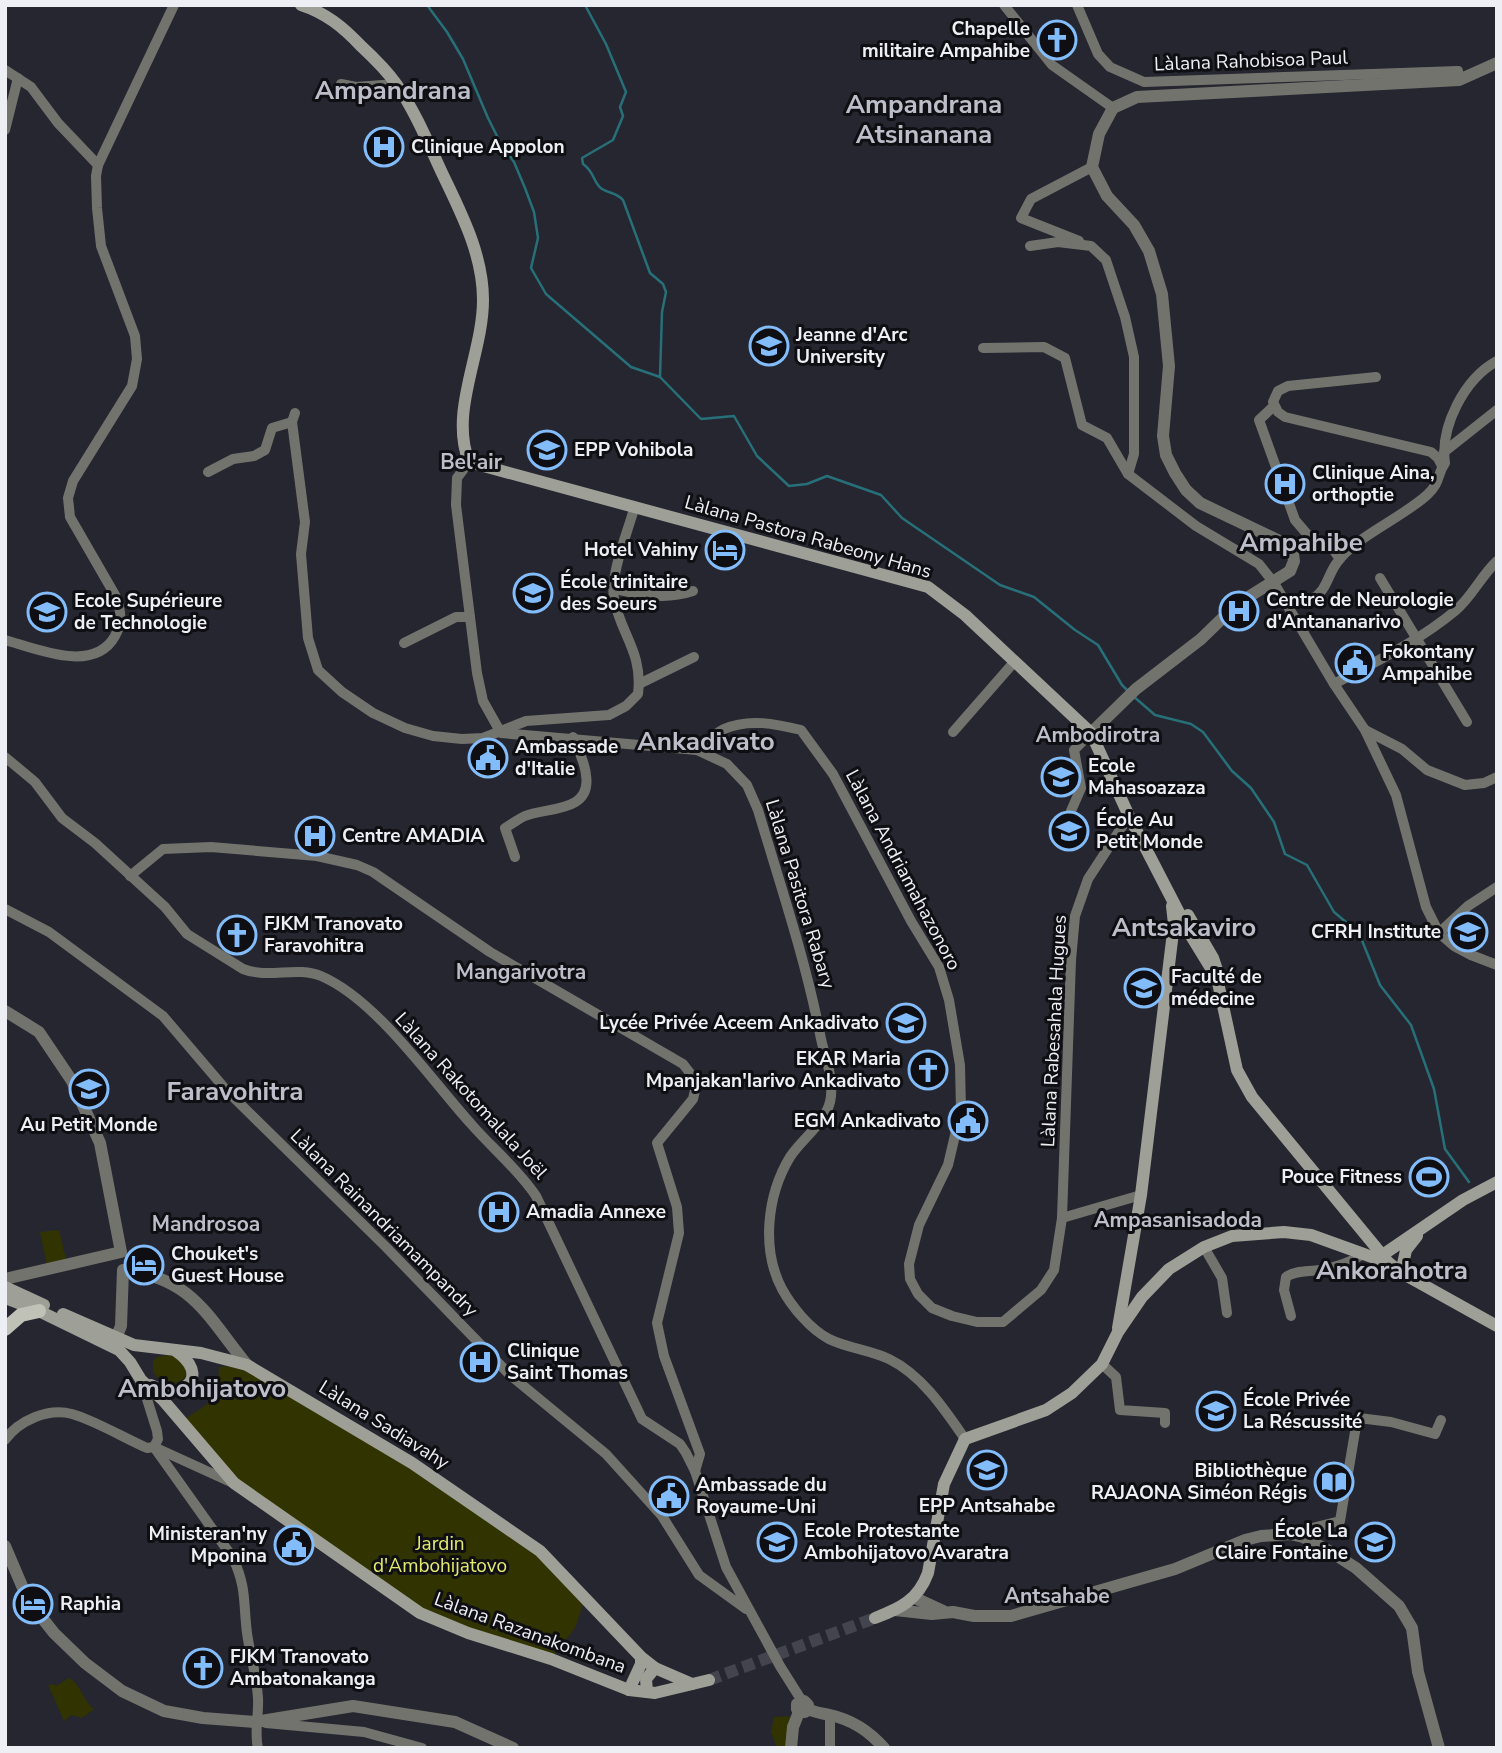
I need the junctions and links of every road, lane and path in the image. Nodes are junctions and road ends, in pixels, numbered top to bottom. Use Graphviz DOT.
graph roads {
  1 [pos="174,5"];
  2 [pos="301,5"];
  3 [pos="1004,5"];
  4 [pos="1077,5"];
  5 [pos="1497,62"];
  6 [pos="5,70"];
  7 [pos="18,78"];
  8 [pos="1459,80"];
  9 [pos="341,84"];
  10 [pos="397,84"];
  11 [pos="1113,108"];
  12 [pos="5,130"];
  13 [pos="98,165"];
  14 [pos="1092,167"];
  15 [pos="1030,246"];
  16 [pos="1091,246"];
  17 [pos="983,348"];
  18 [pos="1497,362"];
  19 [pos="1376,377"];
  20 [pos="1274,405"];
  21 [pos="1497,410"];
  22 [pos="1444,452"];
  23 [pos="469,462"];
  24 [pos="1442,466"];
  25 [pos="208,472"];
  26 [pos="1128,474"];
  27 [pos="634,509"];
  28 [pos="1340,559"];
  29 [pos="1497,561"];
  30 [pos="1380,578"];
  31 [pos="1274,583"];
  32 [pos="615,589"];
  33 [pos="693,590"];
  34 [pos="1286,600"];
  35 [pos="470,617"];
  36 [pos="1417,638"];
  37 [pos="5,640"];
  38 [pos="404,643"];
  39 [pos="694,657"];
  40 [pos="1015,661"];
  41 [pos="639,684"];
  42 [pos="1334,684"];
  43 [pos="1467,722"];
  44 [pos="1365,730"];
  45 [pos="953,732"];
  46 [pos="501,733"];
  47 [pos="1091,733"];
  48 [pos="573,737"];
  49 [pos="697,750"];
  50 [pos="5,757"];
  51 [pos="1497,777"];
  52 [pos="1071,811"];
  53 [pos="1129,817"];
  54 [pos="515,857"];
  55 [pos="130,876"];
  56 [pos="1164,882"];
  57 [pos="1497,887"];
  58 [pos="5,909"];
  59 [pos="1195,933"];
  60 [pos="1439,933"];
  61 [pos="1172,941"];
  62 [pos="1497,965"];
  63 [pos="5,1011"];
  64 [pos="1497,1182"];
  65 [pos="1141,1195"];
  66 [pos="1062,1219"];
  67 [pos="1433,1221"];
  68 [pos="1418,1235"];
  69 [pos="1204,1247"];
  70 [pos="1367,1249"];
  71 [pos="121,1252"];
  72 [pos="1385,1259"];
  73 [pos="123,1270"];
  74 [pos="1411,1278"];
  75 [pos="5,1279"];
  76 [pos="5,1287"];
  77 [pos="1125,1291"];
  78 [pos="1142,1297"];
  79 [pos="5,1298"];
  80 [pos="39,1311"];
  81 [pos="1227,1313"];
  82 [pos="1292,1316"];
  83 [pos="1497,1326"];
  84 [pos="5,1329"];
  85 [pos="1118,1332"];
  86 [pos="118,1344"];
  87 [pos="176,1351"];
  88 [pos="1102,1364"];
  89 [pos="247,1365"];
  90 [pos="141,1380"];
  91 [pos="1441,1420"];
  92 [pos="1165,1423"];
  93 [pos="965,1439"];
  94 [pos="5,1440"];
  95 [pos="154,1447"];
  96 [pos="695,1471"];
  97 [pos="234,1483"];
  98 [pos="1303,1537"];
  99 [pos="5,1546"];
  100 [pos="726,1567"];
  101 [pos="709,1584"];
  102 [pos="923,1586"];
  103 [pos="915,1598"];
  104 [pos="895,1610"];
  105 [pos="749,1612"];
  106 [pos="949,1612"];
  107 [pos="875,1618"];
  108 [pos="641,1657"];
  109 [pos="655,1668"];
  110 [pos="709,1680"];
  111 [pos="693,1685"];
  112 [pos="629,1690"];
  113 [pos="647,1692"];
  114 [pos="801,1707"];
  115 [pos="830,1715"];
  116 [pos="256,1722"];
  117 [pos="258,1748"];
  118 [pos="422,1748"];
  119 [pos="513,1748"];
  120 [pos="791,1748"];
  121 [pos="830,1748"];
  122 [pos="884,1748"];
  123 [pos="1439,1748"];
  1 -- 13 [label="street"];
  2 -- 10 [label="main road"];
  3 -- 11 [label="street"];
  4 -- 8 [label="street, Làlana Rahobisoa Paul"];
  5 -- 8 [label="street"];
  6 -- 7 [label="street"];
  7 -- 12 [label="street"];
  7 -- 13 [label="street"];
  8 -- 11 [label="street"];
  9 -- 10 [label="street"];
  10 -- 23 [label="main road"];
  11 -- 14 [label="street"];
  13 -- 37 [label="street"];
  14 -- 16 [label="street"];
  14 -- 31 [label="street"];
  15 -- 16 [label="street"];
  16 -- 26 [label="street"];
  17 -- 26 [label="street"];
  18 -- 22 [label="street"];
  19 -- 20 [label="street"];
  20 -- 24 [label="street"];
  20 -- 28 [label="street"];
  21 -- 22 [label="street"];
  22 -- 24 [label="street"];
  23 -- 27 [label="main road, Làlana Pastora Rabeony Hans"];
  23 -- 35 [label="street"];
  24 -- 28 [label="street"];
  25 -- 46 [label="street"];
  26 -- 31 [label="street"];
  27 -- 32 [label="street"];
  27 -- 40 [label="main road, Làlana Pastora Rabeony Hans"];
  28 -- 34 [label="street"];
  29 -- 36 [label="street"];
  30 -- 36 [label="street"];
  31 -- 34 [label="street"];
  31 -- 47 [label="street"];
  32 -- 33 [label="street"];
  32 -- 41 [label="street"];
  34 -- 42 [label="street"];
  35 -- 38 [label="street"];
  35 -- 46 [label="street"];
  36 -- 42 [label="street"];
  36 -- 43 [label="street"];
  39 -- 41 [label="street"];
  40 -- 45 [label="street"];
  40 -- 47 [label="main road, Làlana Pastora Rabeony Hans"];
  41 -- 46 [label="street"];
  42 -- 44 [label="street"];
  44 -- 51 [label="street"];
  44 -- 60 [label="street"];
  46 -- 48 [label="street, Làlana Pasitora Rabary"];
  47 -- 52 [label="street"];
  47 -- 53 [label="main road"];
  48 -- 49 [label="street, Làlana Pasitora Rabary"];
  48 -- 54 [label="street"];
  49 -- 66 [label="street, Làlana Andriamahazonoro"];
  49 -- 93 [label="street, Làlana Pasitora Rabary"];
  50 -- 55 [label="street, Làlana Rakotomalala Joël"];
  53 -- 56 [label="main road"];
  53 -- 66 [label="street, Làlana Rabesahala Hugues"];
  55 -- 96 [label="street, Làlana Rakotomalala Joël"];
  55 -- 96 [label="street"];
  56 -- 59 [label="main road"];
  56 -- 61 [label="main road"];
  57 -- 60 [label="street"];
  58 -- 101 [label="street, Làlana Rainandriamampandry"];
  59 -- 61 [label="main road"];
  59 -- 70 [label="main road"];
  60 -- 62 [label="street"];
  61 -- 65 [label="main road"];
  63 -- 71 [label="street"];
  64 -- 67 [label="main road"];
  65 -- 66 [label="street"];
  65 -- 77 [label="main road"];
  67 -- 68 [label="main road"];
  67 -- 72 [label="main road"];
  68 -- 72 [label="main road"];
  68 -- 74 [label="main road"];
  69 -- 70 [label="main road"];
  69 -- 78 [label="main road"];
  69 -- 81 [label="street"];
  70 -- 72 [label="main road"];
  70 -- 82 [label="street"];
  71 -- 73 [label="street"];
  71 -- 75 [label="street"];
  72 -- 74 [label="main road"];
  73 -- 86 [label="street"];
  73 -- 89 [label="street"];
  74 -- 83 [label="main road"];
  76 -- 86 [label="main road, Làlana Sadiavahy"];
  77 -- 78 [label="main road"];
  77 -- 85 [label="main road"];
  78 -- 85 [label="main road"];
  79 -- 80 [label="main road"];
  80 -- 84 [label="main road"];
  80 -- 86 [label="main road"];
  85 -- 88 [label="main road"];
  86 -- 87 [label="main road, Làlana Sadiavahy"];
  86 -- 90 [label="main road, Làlana Razanakombana"];
  87 -- 89 [label="main road, Làlana Sadiavahy"];
  87 -- 90 [label="main road"];
  88 -- 92 [label="street"];
  88 -- 93 [label="main road"];
  89 -- 108 [label="main road, Làlana Sadiavahy"];
  90 -- 95 [label="street"];
  90 -- 97 [label="main road, Làlana Razanakombana"];
  91 -- 98 [label="street"];
  93 -- 102 [label="main road"];
  94 -- 95 [label="street"];
  95 -- 97 [label="street"];
  95 -- 116 [label="street"];
  96 -- 100 [label="street, Làlana Rakotomalala Joël"];
  97 -- 112 [label="main road, Làlana Razanakombana"];
  98 -- 106 [label="street"];
  98 -- 123 [label="street"];
  99 -- 116 [label="street"];
  100 -- 101 [label="street"];
  100 -- 105 [label="street, Làlana Rakotomalala Joël"];
  101 -- 105 [label="street, Làlana Rainandriamampandry"];
  102 -- 103 [label="main road"];
  102 -- 106 [label="street"];
  103 -- 104 [label="main road"];
  103 -- 106 [label="street"];
  104 -- 106 [label="street"];
  104 -- 107 [label="main road"];
  105 -- 114 [label="street, Làlana Rakotomalala Joël"];
  108 -- 109 [label="main road, Làlana Sadiavahy"];
  108 -- 112 [label="main road"];
  109 -- 111 [label="main road, Làlana Sadiavahy"];
  109 -- 113 [label="main road"];
  110 -- 111 [label="main road, Làlana Razanakombana"];
  111 -- 113 [label="main road, Làlana Razanakombana"];
  112 -- 113 [label="main road, Làlana Razanakombana"];
  114 -- 115 [label="street"];
  114 -- 120 [label="street"];
  115 -- 121 [label="street"];
  115 -- 122 [label="street"];
  116 -- 117 [label="street"];
  116 -- 118 [label="street"];
  116 -- 119 [label="street"];
}
